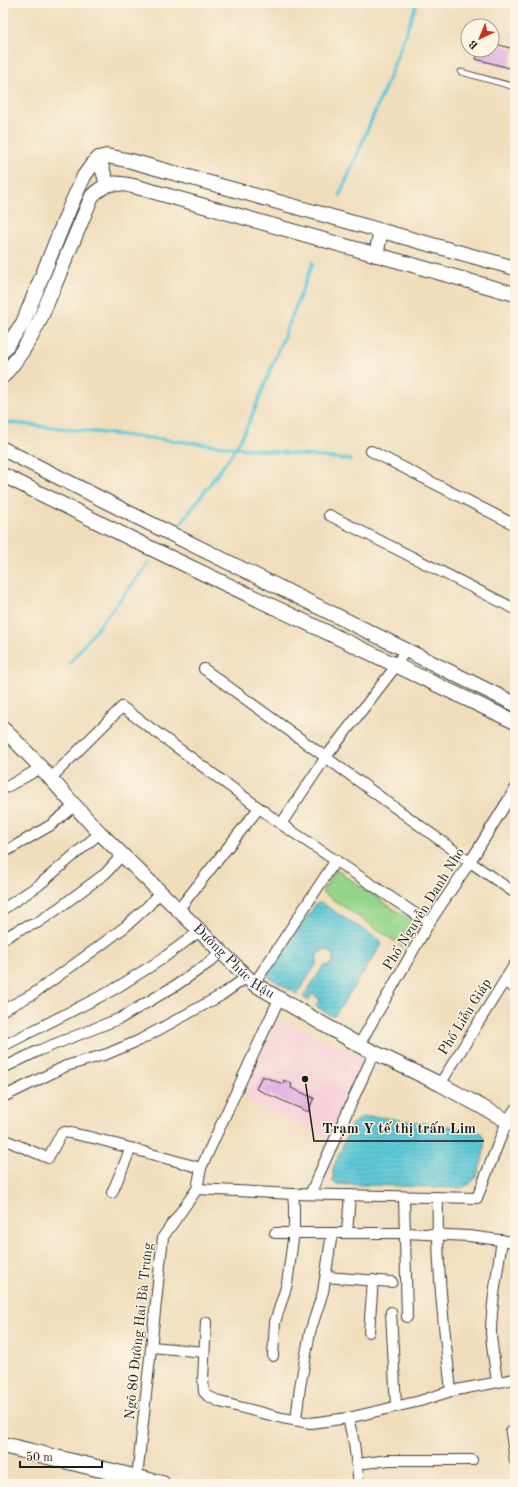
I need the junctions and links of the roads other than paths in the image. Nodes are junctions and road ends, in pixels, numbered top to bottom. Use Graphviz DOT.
graph roads {
  1 [pos="461,72"];
  2 [pos="515,87"];
  3 [pos="99,158"];
  4 [pos="107,184"];
  5 [pos="381,231"];
  6 [pos="376,255"];
  7 [pos="515,268"];
  8 [pos="515,294"];
  9 [pos="3,351"];
  10 [pos="3,376"];
  11 [pos="3,449"];
  12 [pos="371,450"];
  13 [pos="3,475"];
  14 [pos="329,515"];
  15 [pos="515,525"];
  16 [pos="275,586"];
  17 [pos="266,603"];
  18 [pos="515,609"];
  19 [pos="404,650"];
  20 [pos="396,666"];
  21 [pos="204,669"];
  22 [pos="515,704"];
  23 [pos="515,722"];
  24 [pos="3,729"];
  25 [pos="326,758"];
  26 [pos="41,768"];
  27 [pos="50,779"];
  28 [pos="3,789"];
  29 [pos="515,789"];
  30 [pos="74,806"];
  31 [pos="259,808"];
  32 [pos="281,824"];
  33 [pos="100,833"];
  34 [pos="3,853"];
  35 [pos="122,856"];
  36 [pos="336,860"];
  37 [pos="470,862"];
  38 [pos="160,892"];
  39 [pos="515,893"];
  40 [pos="3,909"];
  41 [pos="178,910"];
  42 [pos="429,923"];
  43 [pos="200,931"];
  44 [pos="3,939"];
  45 [pos="220,952"];
  46 [pos="515,964"];
  47 [pos="250,981"];
  48 [pos="504,982"];
  49 [pos="515,988"];
  50 [pos="279,1000"];
  51 [pos="3,1010"];
  52 [pos="358,1045"];
  53 [pos="3,1046"];
  54 [pos="374,1053"];
  55 [pos="3,1068"];
  56 [pos="440,1084"];
  57 [pos="3,1097"];
  58 [pos="515,1109"];
  59 [pos="511,1123"];
  60 [pos="3,1139"];
  61 [pos="131,1148"];
  62 [pos="62,1153"];
  63 [pos="51,1154"];
  64 [pos="201,1168"];
  65 [pos="197,1188"];
  66 [pos="112,1193"];
  67 [pos="292,1194"];
  68 [pos="310,1194"];
  69 [pos="350,1195"];
  70 [pos="404,1197"];
  71 [pos="438,1198"];
  72 [pos="294,1232"];
  73 [pos="275,1233"];
  74 [pos="332,1233"];
  75 [pos="347,1233"];
  76 [pos="405,1233"];
  77 [pos="437,1234"];
  78 [pos="502,1240"];
  79 [pos="515,1242"];
  80 [pos="326,1277"];
  81 [pos="373,1280"];
  82 [pos="392,1282"];
  83 [pos="391,1312"];
  84 [pos="407,1317"];
  85 [pos="206,1322"];
  86 [pos="369,1332"];
  87 [pos="152,1348"];
  88 [pos="204,1352"];
  89 [pos="273,1356"];
  90 [pos="515,1379"];
  91 [pos="497,1382"];
  92 [pos="451,1391"];
  93 [pos="396,1406"];
  94 [pos="348,1418"];
  95 [pos="296,1420"];
  96 [pos="511,1432"];
  97 [pos="3,1445"];
  98 [pos="472,1460"];
  99 [pos="515,1461"];
  100 [pos="357,1464"];
  101 [pos="138,1478"];
  102 [pos="158,1484"];
  103 [pos="359,1484"];
  1 -- 2 [label="lane"];
  3 -- 4 [label="street"];
  3 -- 5 [label="street"];
  3 -- 9 [label="street"];
  4 -- 6 [label="street"];
  4 -- 10 [label="street"];
  5 -- 6 [label="street"];
  5 -- 7 [label="street"];
  6 -- 8 [label="street"];
  11 -- 16 [label="street"];
  12 -- 15 [label="street"];
  13 -- 17 [label="street"];
  14 -- 18 [label="street"];
  16 -- 17 [label="street"];
  16 -- 19 [label="street"];
  17 -- 20 [label="street"];
  19 -- 20 [label="street"];
  19 -- 22 [label="street"];
  20 -- 23 [label="street"];
  20 -- 25 [label="street"];
  21 -- 25 [label="street"];
  24 -- 26 [label="street, Đường Phúc Hậu"];
  25 -- 32 [label="street"];
  25 -- 37 [label="street"];
  26 -- 27 [label="street, Đường Phúc Hậu"];
  26 -- 28 [label="street"];
  27 -- 30 [label="street, Đường Phúc Hậu"];
  27 -- 31 [label="street"];
  29 -- 37 [label="street, Phố Nguyễn Danh Nho"];
  30 -- 33 [label="street, Đường Phúc Hậu"];
  30 -- 34 [label="street"];
  31 -- 32 [label="street"];
  31 -- 41 [label="street"];
  32 -- 36 [label="street"];
  33 -- 35 [label="street, Đường Phúc Hậu"];
  33 -- 40 [label="street"];
  35 -- 38 [label="street, Đường Phúc Hậu"];
  35 -- 44 [label="street"];
  36 -- 42 [label="street"];
  36 -- 47 [label="street"];
  37 -- 39 [label="street"];
  37 -- 42 [label="street, Phố Nguyễn Danh Nho"];
  38 -- 41 [label="street, Đường Phúc Hậu"];
  38 -- 51 [label="street"];
  41 -- 43 [label="street, Đường Phúc Hậu"];
  42 -- 52 [label="street, Phố Nguyễn Danh Nho"];
  43 -- 45 [label="street, Đường Phúc Hậu"];
  43 -- 53 [label="street"];
  45 -- 47 [label="street, Đường Phúc Hậu"];
  45 -- 55 [label="street"];
  46 -- 48 [label="street, Phố Liễu Giáp"];
  47 -- 50 [label="street, Đường Phúc Hậu"];
  47 -- 57 [label="street"];
  48 -- 49 [label="street"];
  48 -- 56 [label="street, Phố Liễu Giáp"];
  50 -- 52 [label="street, Đường Phúc Hậu"];
  50 -- 64 [label="street, Ngõ 80 Đường Hai Bà Trưng"];
  52 -- 54 [label="street, Đường Phúc Hậu"];
  54 -- 56 [label="street, Đường Phúc Hậu"];
  54 -- 68 [label="street"];
  56 -- 59 [label="street, Đường Phúc Hậu"];
  58 -- 59 [label="street"];
  59 -- 71 [label="street"];
  60 -- 63 [label="street"];
  61 -- 63 [label="street"];
  61 -- 64 [label="street"];
  61 -- 66 [label="street"];
  62 -- 63 [label="street"];
  64 -- 65 [label="street, Ngõ 80 Đường Hai Bà Trưng"];
  65 -- 67 [label="street"];
  65 -- 87 [label="street, Ngõ 80 Đường Hai Bà Trưng"];
  67 -- 68 [label="street"];
  67 -- 72 [label="street"];
  68 -- 69 [label="street"];
  69 -- 70 [label="street"];
  69 -- 75 [label="street"];
  70 -- 71 [label="street"];
  70 -- 76 [label="street"];
  71 -- 77 [label="street"];
  72 -- 73 [label="street"];
  72 -- 74 [label="street"];
  72 -- 89 [label="street"];
  74 -- 75 [label="street"];
  74 -- 80 [label="street"];
  75 -- 76 [label="street"];
  76 -- 77 [label="street"];
  76 -- 84 [label="street"];
  77 -- 78 [label="street"];
  77 -- 92 [label="street"];
  78 -- 79 [label="street"];
  78 -- 91 [label="street"];
  80 -- 81 [label="street"];
  80 -- 95 [label="street"];
  81 -- 82 [label="street"];
  81 -- 86 [label="street"];
  83 -- 93 [label="street"];
  85 -- 88 [label="street"];
  87 -- 88 [label="street"];
  87 -- 101 [label="street, Ngõ 80 Đường Hai Bà Trưng"];
  88 -- 95 [label="street"];
  90 -- 91 [label="street"];
  91 -- 92 [label="street"];
  92 -- 93 [label="street"];
  93 -- 94 [label="street"];
  94 -- 95 [label="street"];
  94 -- 100 [label="street"];
  96 -- 99 [label="street"];
  97 -- 101 [label="main road"];
  98 -- 100 [label="street"];
  100 -- 103 [label="street"];
  101 -- 102 [label="main road"];
}
